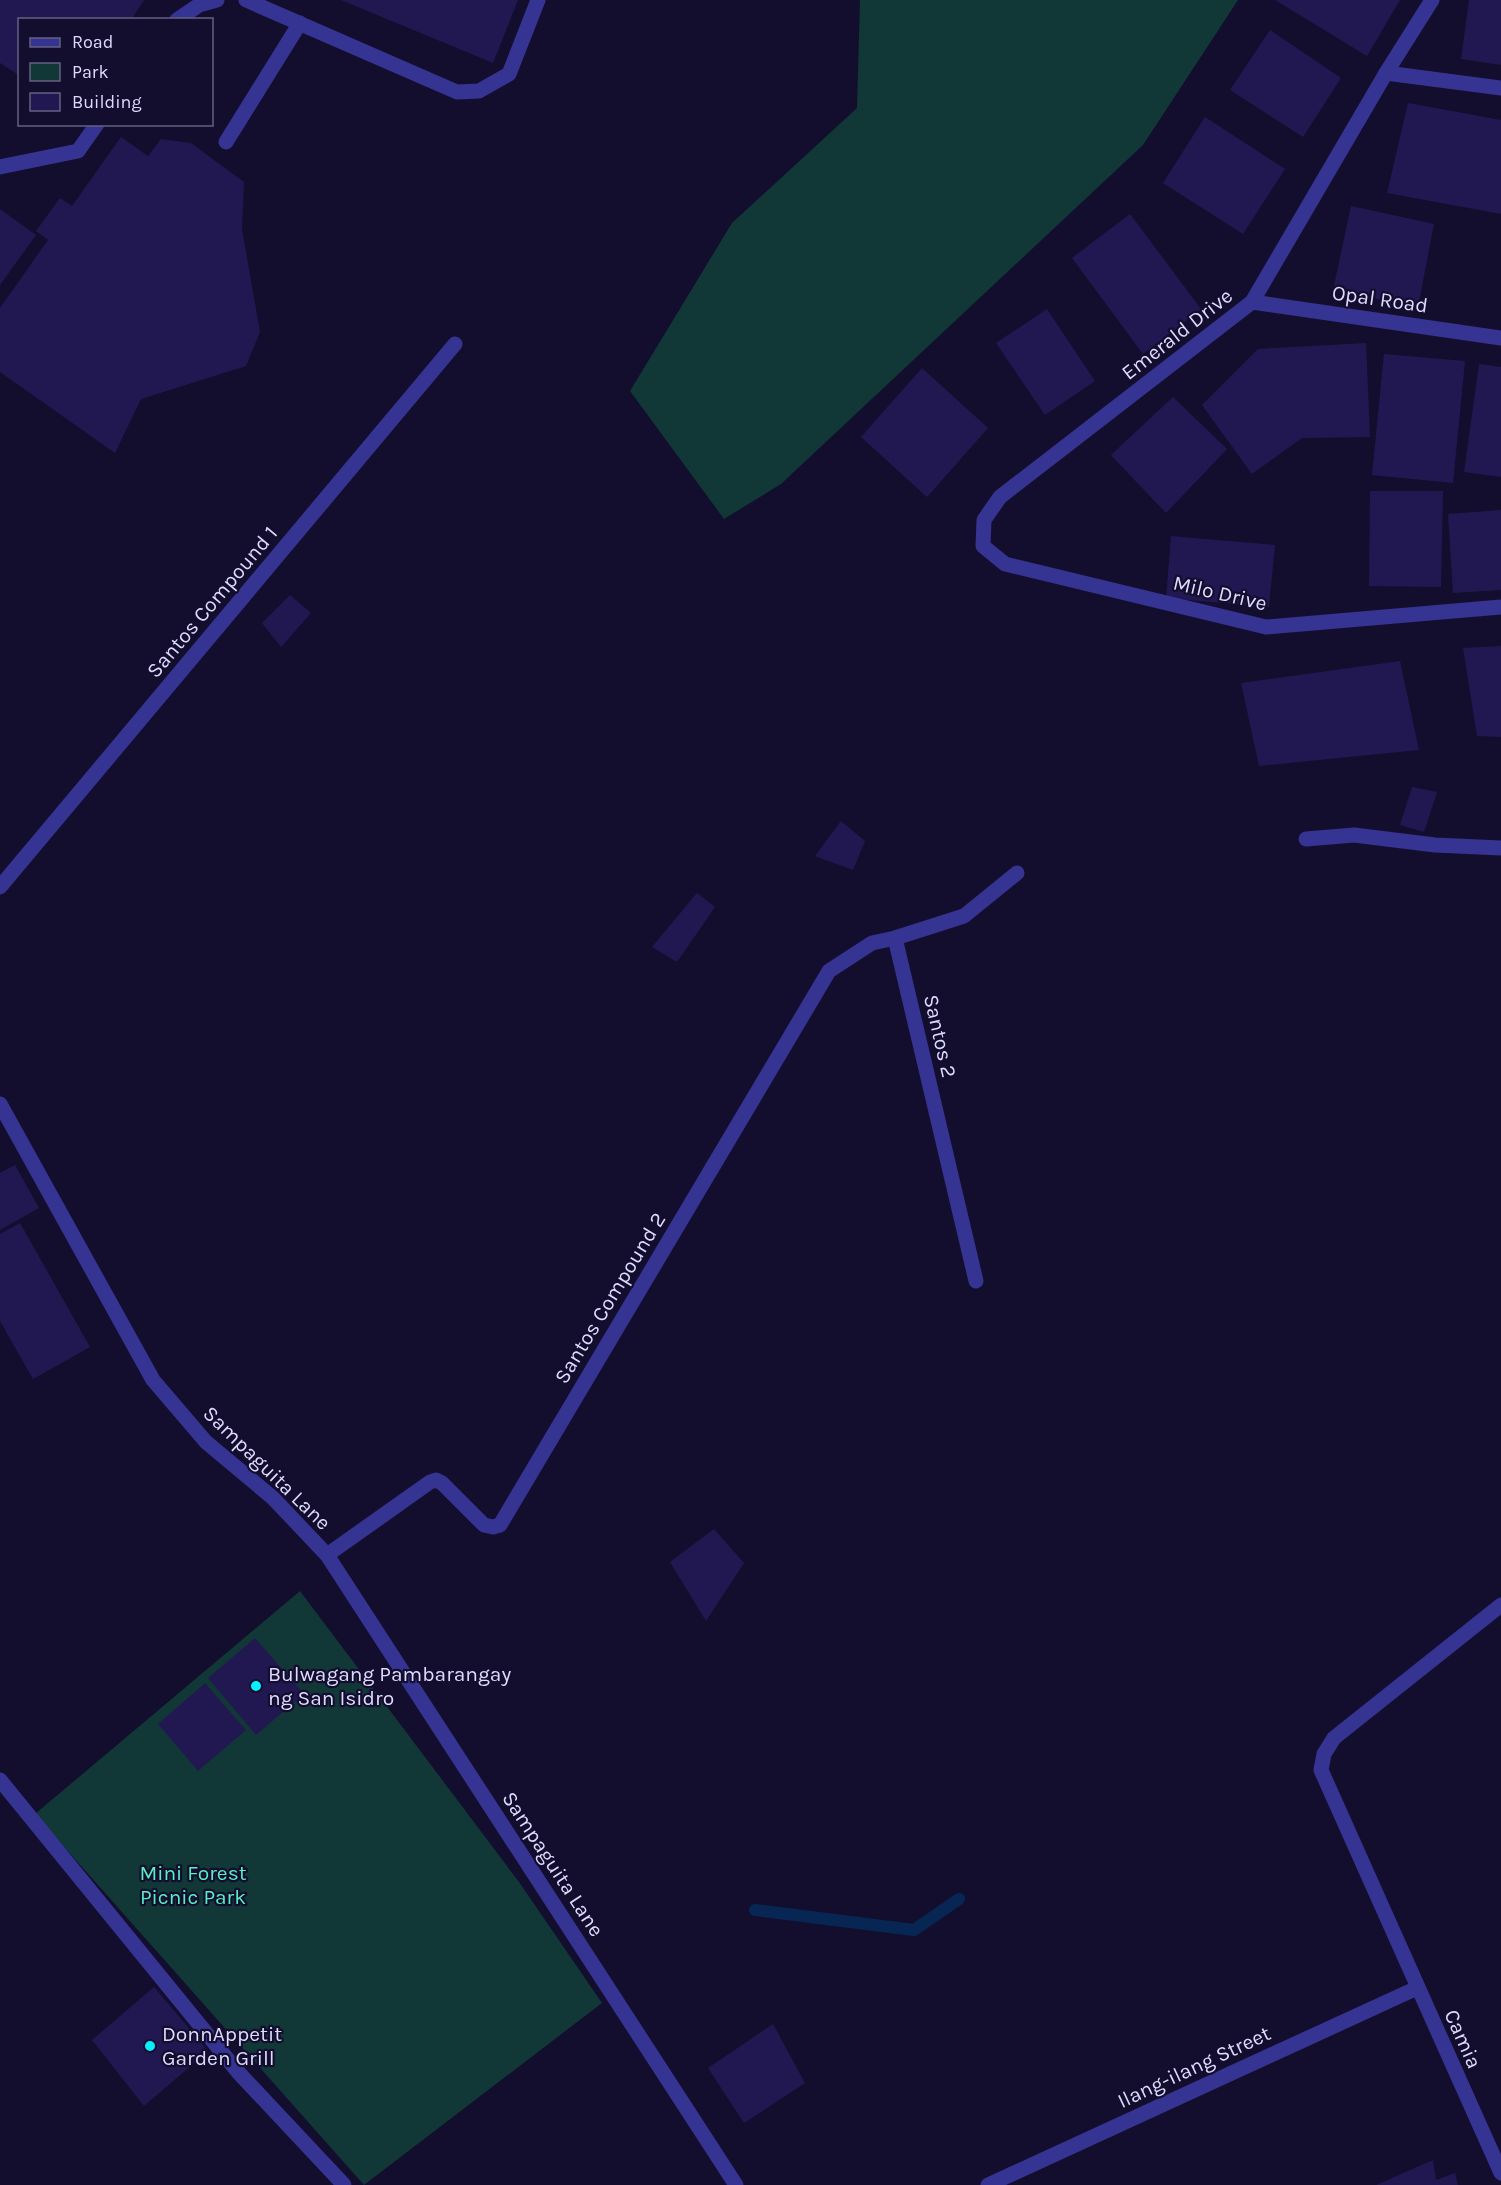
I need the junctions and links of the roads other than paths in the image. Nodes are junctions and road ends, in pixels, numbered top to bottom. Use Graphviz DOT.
graph roads {
  1 [pos="217,0"];
  2 [pos="246,0"];
  3 [pos="538,0"];
  4 [pos="1432,0"];
  5 [pos="180,18"];
  6 [pos="300,23"];
  7 [pos="1386,74"];
  8 [pos="1501,88"];
  9 [pos="95,126"];
  10 [pos="226,142"];
  11 [pos="0,167"];
  12 [pos="1252,302"];
  13 [pos="1501,338"];
  14 [pos="455,344"];
  15 [pos="1005,564"];
  16 [pos="1501,607"];
  17 [pos="1306,839"];
  18 [pos="1501,848"];
  19 [pos="1017,873"];
  20 [pos="0,887"];
  21 [pos="895,938"];
  22 [pos="0,1104"];
  23 [pos="976,1281"];
  24 [pos="327,1556"];
  25 [pos="1501,1605"];
  26 [pos="0,1780"];
  27 [pos="1417,1988"];
  28 [pos="1501,2173"];
  29 [pos="344,2185"];
  30 [pos="736,2185"];
  31 [pos="988,2185"];
  1 -- 5 [label="street"];
  2 -- 6 [label="street"];
  3 -- 6 [label="street"];
  4 -- 7 [label="street, Emerald Drive"];
  6 -- 10 [label="street"];
  7 -- 8 [label="street"];
  7 -- 12 [label="street, Emerald Drive"];
  9 -- 11 [label="street"];
  12 -- 13 [label="street, Opal Road"];
  12 -- 15 [label="street, Emerald Drive"];
  14 -- 20 [label="street, Santos Compound 1"];
  15 -- 16 [label="street, Milo Drive"];
  17 -- 18 [label="street"];
  19 -- 21 [label="street"];
  21 -- 23 [label="street, Santos 2"];
  21 -- 24 [label="street, Santos Compound 2"];
  22 -- 24 [label="street, Sampaguita Lane"];
  24 -- 30 [label="street, Sampaguita Lane"];
  25 -- 27 [label="street, Camia"];
  26 -- 29 [label="street"];
  27 -- 28 [label="street, Camia"];
  27 -- 31 [label="street, Ilang-ilang Street"];
}
